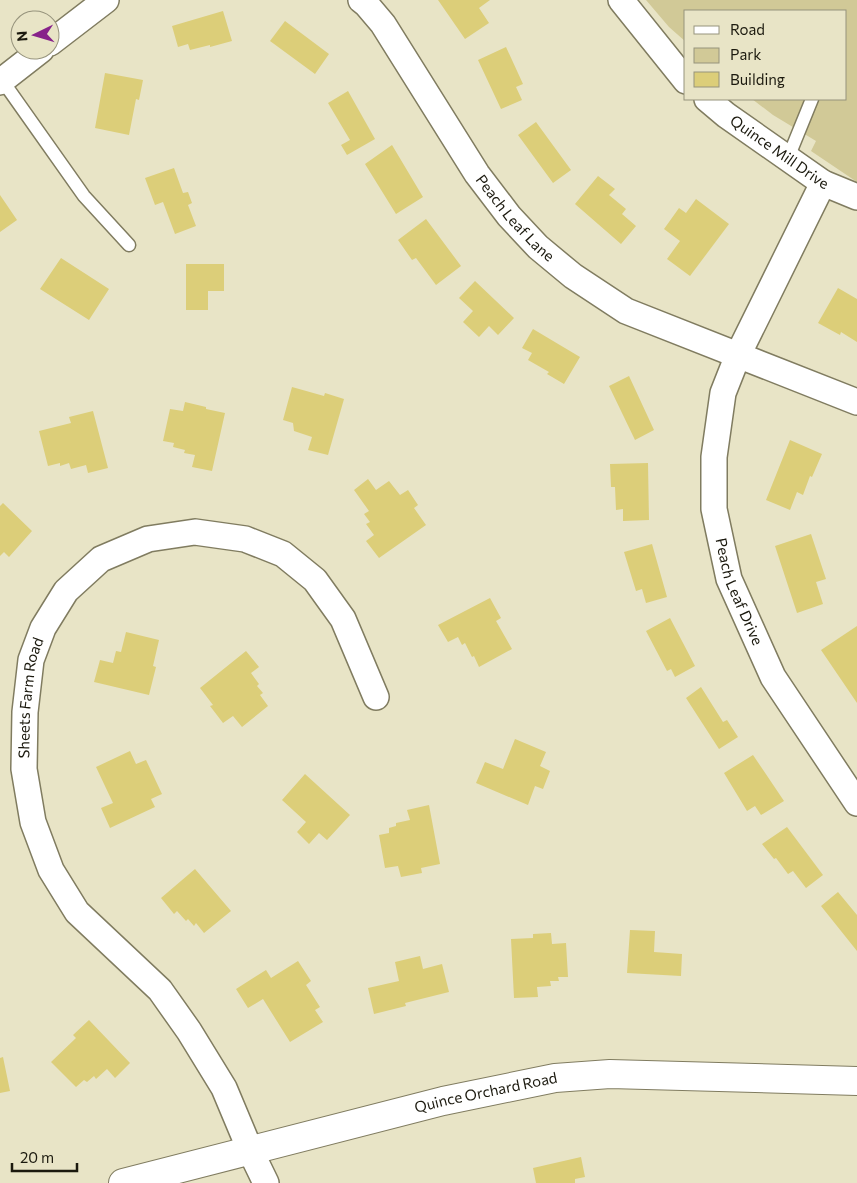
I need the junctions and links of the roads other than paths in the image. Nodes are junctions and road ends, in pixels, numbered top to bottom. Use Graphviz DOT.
graph roads {
  1 [pos="106,0"];
  2 [pos="362,0"];
  3 [pos="621,0"];
  4 [pos="60,35"];
  5 [pos="27,60"];
  6 [pos="684,78"];
  7 [pos="1,79"];
  8 [pos="708,100"];
  9 [pos="812,100"];
  10 [pos="788,158"];
  11 [pos="823,183"];
  12 [pos="857,197"];
  13 [pos="129,245"];
  14 [pos="738,355"];
  15 [pos="857,402"];
  16 [pos="376,697"];
  17 [pos="857,804"];
  18 [pos="857,1081"];
  19 [pos="250,1150"];
  20 [pos="123,1183"];
  21 [pos="266,1183"];
  1 -- 4 [label="street"];
  2 -- 14 [label="street, Peach Leaf Lane"];
  3 -- 6 [label="street"];
  5 -- 7 [label="street"];
  7 -- 13 [label="lane"];
  8 -- 10 [label="street, Quince Mill Drive"];
  9 -- 10 [label="lane"];
  10 -- 11 [label="street, Quince Mill Drive"];
  11 -- 12 [label="street, Quince Mill Drive"];
  11 -- 14 [label="street, Peach Leaf Drive"];
  14 -- 15 [label="street"];
  14 -- 17 [label="street, Peach Leaf Drive"];
  16 -- 19 [label="street, Sheets Farm Road"];
  18 -- 19 [label="street, Quince Orchard Road"];
  19 -- 20 [label="street, Quince Orchard Road"];
  19 -- 21 [label="street, Sheets Farm Road"];
}
